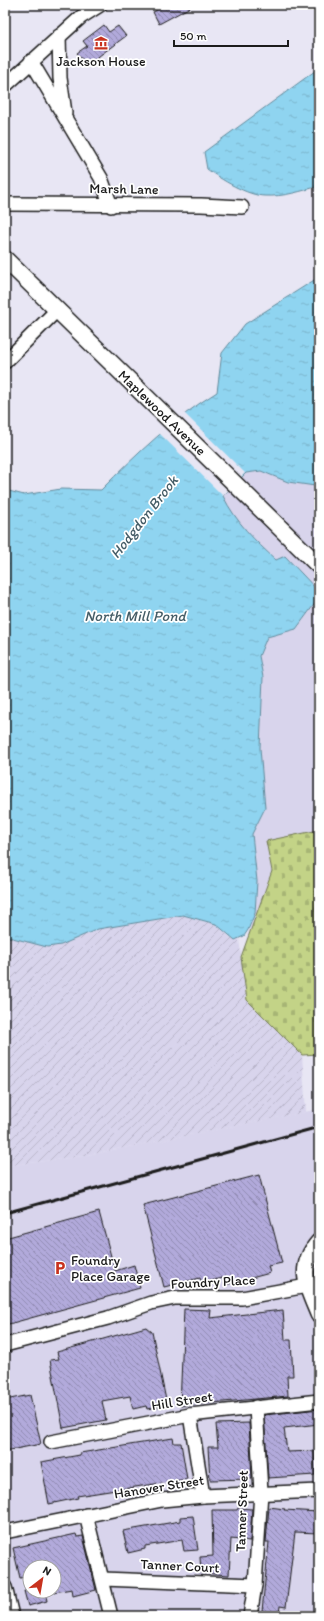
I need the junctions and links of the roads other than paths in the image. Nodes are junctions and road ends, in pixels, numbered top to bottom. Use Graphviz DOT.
graph roads {
  1 [pos="100,5"];
  2 [pos="59,36"];
  3 [pos="31,61"];
  4 [pos="5,86"];
  5 [pos="65,119"];
  6 [pos="5,204"];
  7 [pos="111,206"];
  8 [pos="242,207"];
  9 [pos="5,259"];
  10 [pos="56,310"];
  11 [pos="5,362"];
  12 [pos="319,566"];
  13 [pos="316,1246"];
  14 [pos="307,1286"];
  15 [pos="319,1315"];
  16 [pos="5,1345"];
  17 [pos="319,1401"];
  18 [pos="256,1407"];
  19 [pos="190,1415"];
  20 [pos="51,1442"];
  21 [pos="319,1491"];
  22 [pos="261,1492"];
  23 [pos="203,1496"];
  24 [pos="86,1516"];
  25 [pos="5,1532"];
  26 [pos="103,1579"];
  27 [pos="255,1585"];
  28 [pos="5,1587"];
  29 [pos="12,1616"];
  30 [pos="111,1616"];
  31 [pos="250,1616"];
  1 -- 2 [label="street"];
  2 -- 3 [label="street"];
  2 -- 5 [label="street"];
  3 -- 4 [label="street"];
  3 -- 5 [label="street"];
  5 -- 7 [label="street"];
  6 -- 7 [label="street, Marsh Lane"];
  7 -- 8 [label="street, Marsh Lane"];
  9 -- 10 [label="street, Maplewood Avenue"];
  10 -- 11 [label="street"];
  10 -- 12 [label="street, Maplewood Avenue"];
  13 -- 14 [label="street"];
  14 -- 15 [label="street"];
  14 -- 16 [label="street, Foundry Place"];
  17 -- 18 [label="street, Hill Street"];
  18 -- 19 [label="street, Hill Street"];
  18 -- 22 [label="street, Tanner Street"];
  19 -- 20 [label="street, Hill Street"];
  19 -- 23 [label="street"];
  21 -- 22 [label="street, Hanover Street"];
  22 -- 23 [label="street, Hanover Street"];
  22 -- 27 [label="street, Tanner Street"];
  23 -- 24 [label="street, Hanover Street"];
  24 -- 25 [label="street, Hanover Street"];
  24 -- 26 [label="street"];
  26 -- 27 [label="street, Tanner Court"];
  26 -- 30 [label="street"];
  27 -- 31 [label="street, Tanner Street"];
  28 -- 29 [label="street"];
}
